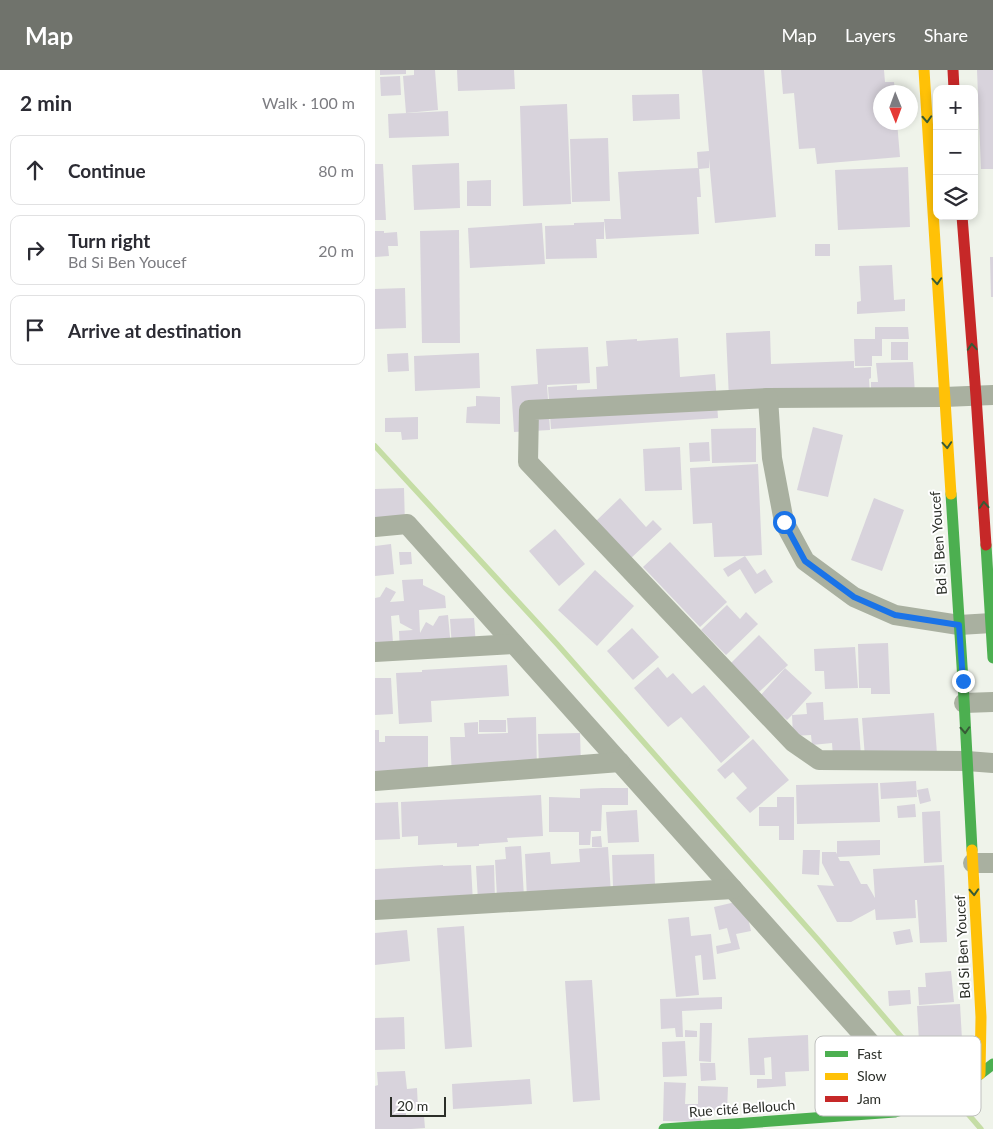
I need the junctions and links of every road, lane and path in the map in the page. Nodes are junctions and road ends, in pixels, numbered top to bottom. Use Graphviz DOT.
graph roads {
  1 [pos="924,70"];
  2 [pos="953,70"];
  3 [pos="954,85"];
  4 [pos="951,226"];
  5 [pos="985,395"];
  6 [pos="944,397"];
  7 [pos="768,398"];
  8 [pos="375,527"];
  9 [pos="992,623"];
  10 [pos="959,625"];
  11 [pos="514,644"];
  12 [pos="375,652"];
  13 [pos="993,658"];
  14 [pos="993,702"];
  15 [pos="964,703"];
  16 [pos="967,761"];
  17 [pos="619,762"];
  18 [pos="993,763"];
  19 [pos="375,781"];
  20 [pos="973,863"];
  21 [pos="993,863"];
  22 [pos="733,889"];
  23 [pos="375,910"];
  24 [pos="864,1036"];
  25 [pos="981,1036"];
  26 [pos="993,1064"];
  27 [pos="981,1073"];
  28 [pos="855,1116"];
  29 [pos="756,1126"];
  30 [pos="664,1129"];
  1 -- 4 [label="street, Bd Si Ben Youcef, one-way"];
  2 -- 3 [label="street"];
  5 -- 4 [label="street, Bd Si Ben Youcef, one-way"];
  4 -- 6 [label="street, Bd Si Ben Youcef, one-way"];
  5 -- 6 [label="street"];
  9 -- 5 [label="street, Bd Si Ben Youcef, one-way"];
  6 -- 7 [label="street"];
  6 -- 10 [label="street, Bd Si Ben Youcef, one-way"];
  7 -- 10 [label="street"];
  7 -- 16 [label="street"];
  8 -- 11 [label="street"];
  9 -- 10 [label="street"];
  9 -- 13 [label="street, Bd Si Ben Youcef"];
  10 -- 15 [label="street, Bd Si Ben Youcef"];
  11 -- 12 [label="street"];
  11 -- 17 [label="street"];
  14 -- 15 [label="street"];
  15 -- 16 [label="street, Bd Si Ben Youcef, one-way"];
  16 -- 18 [label="street"];
  16 -- 20 [label="street, Bd Si Ben Youcef"];
  17 -- 19 [label="street"];
  17 -- 22 [label="street"];
  20 -- 21 [label="street"];
  20 -- 25 [label="street, Bd Si Ben Youcef, one-way"];
  22 -- 23 [label="street"];
  22 -- 24 [label="street"];
  26 -- 27 [label="street"];
  28 -- 29 [label="street, Rue cité Bellouch"];
  29 -- 30 [label="street, Rue cité Bellouch"];
}
